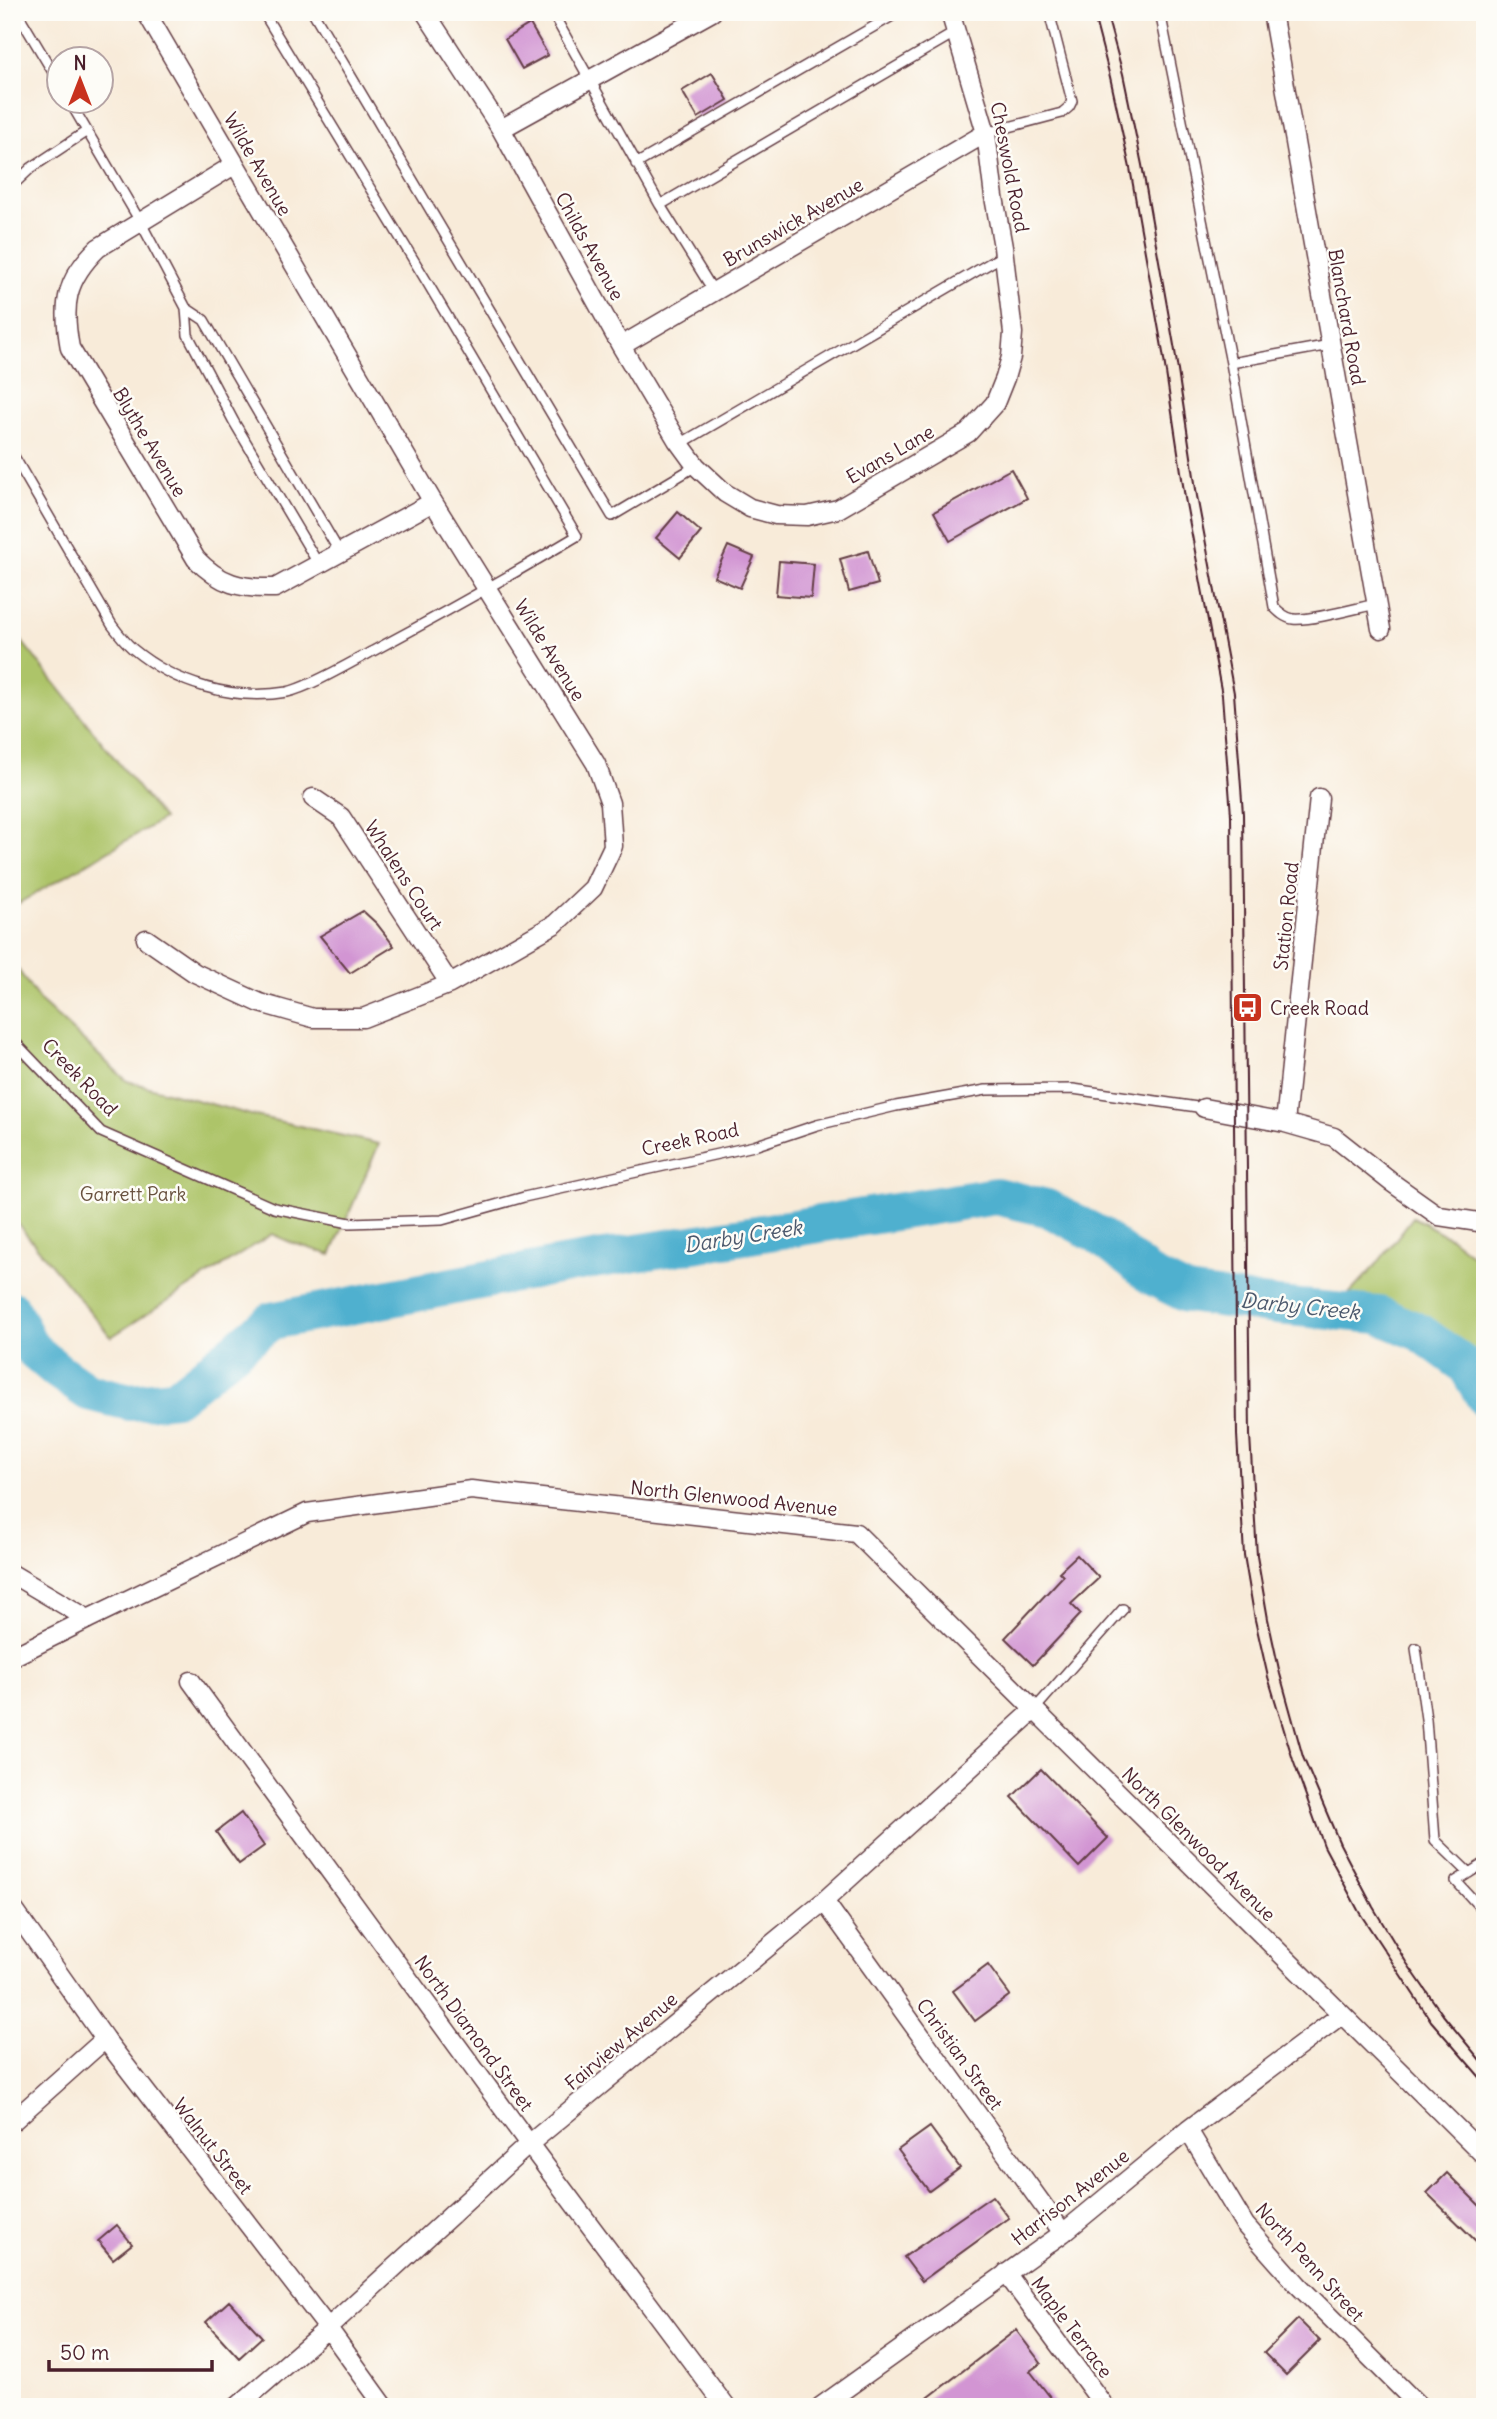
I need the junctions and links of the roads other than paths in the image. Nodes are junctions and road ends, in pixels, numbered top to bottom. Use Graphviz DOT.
graph roads {
  1 [pos="17,12"];
  2 [pos="146,12"];
  3 [pos="263,12"];
  4 [pos="313,12"];
  5 [pos="425,12"];
  6 [pos="552,12"];
  7 [pos="712,12"];
  8 [pos="899,12"];
  9 [pos="950,12"];
  10 [pos="1049,12"];
  11 [pos="1272,12"];
  12 [pos="1162,13"];
  13 [pos="956,32"];
  14 [pos="46,61"];
  15 [pos="589,80"];
  16 [pos="78,116"];
  17 [pos="501,129"];
  18 [pos="87,131"];
  19 [pos="986,133"];
  20 [pos="636,164"];
  21 [pos="234,165"];
  22 [pos="12,186"];
  23 [pos="660,205"];
  24 [pos="141,223"];
  25 [pos="1004,255"];
  26 [pos="714,292"];
  27 [pos="186,308"];
  28 [pos="1013,332"];
  29 [pos="1330,345"];
  30 [pos="621,346"];
  31 [pos="1231,363"];
  32 [pos="680,444"];
  33 [pos="12,453"];
  34 [pos="696,466"];
  35 [pos="725,493"];
  36 [pos="433,502"];
  37 [pos="340,553"];
  38 [pos="319,565"];
  39 [pos="487,590"];
  40 [pos="1376,604"];
  41 [pos="1381,629"];
  42 [pos="313,798"];
  43 [pos="1319,798"];
  44 [pos="146,939"];
  45 [pos="450,984"];
  46 [pos="12,1039"];
  47 [pos="1204,1108"];
  48 [pos="1284,1123"];
  49 [pos="1485,1223"];
  50 [pos="12,1574"];
  51 [pos="1123,1609"];
  52 [pos="88,1619"];
  53 [pos="1416,1648"];
  54 [pos="12,1657"];
  55 [pos="191,1681"];
  56 [pos="1034,1710"];
  57 [pos="1485,1863"];
  58 [pos="1469,1872"];
  59 [pos="824,1901"];
  60 [pos="12,1907"];
  61 [pos="1485,1913"];
  62 [pos="1341,2015"];
  63 [pos="105,2039"];
  64 [pos="12,2122"];
  65 [pos="1188,2130"];
  66 [pos="529,2144"];
  67 [pos="1485,2156"];
  68 [pos="1063,2233"];
  69 [pos="1006,2273"];
  70 [pos="328,2328"];
  71 [pos="237,2407"];
  72 [pos="385,2407"];
  73 [pos="726,2407"];
  74 [pos="820,2407"];
  75 [pos="1105,2407"];
  76 [pos="1420,2407"];
  1 -- 14 [label="lane"];
  2 -- 21 [label="street, Wilde Avenue"];
  3 -- 39 [label="lane"];
  4 -- 34 [label="lane"];
  5 -- 17 [label="street, Childs Avenue"];
  6 -- 15 [label="lane"];
  7 -- 15 [label="street"];
  8 -- 20 [label="lane"];
  9 -- 13 [label="street, Cheswold Road"];
  10 -- 19 [label="lane"];
  11 -- 29 [label="street, Blanchard Road"];
  12 -- 31 [label="lane"];
  13 -- 19 [label="street, Cheswold Road"];
  13 -- 23 [label="lane"];
  15 -- 17 [label="street"];
  15 -- 20 [label="lane"];
  16 -- 18 [label="lane"];
  17 -- 30 [label="street, Childs Avenue"];
  18 -- 22 [label="lane"];
  18 -- 24 [label="lane"];
  19 -- 25 [label="street, Cheswold Road"];
  19 -- 26 [label="street, Brunswick Avenue"];
  20 -- 23 [label="lane"];
  21 -- 24 [label="street, Blythe Avenue"];
  21 -- 36 [label="street, Wilde Avenue"];
  23 -- 26 [label="lane"];
  24 -- 27 [label="lane"];
  24 -- 38 [label="street, Blythe Avenue"];
  25 -- 28 [label="street, Cheswold Road"];
  25 -- 32 [label="lane"];
  26 -- 30 [label="street, Brunswick Avenue"];
  27 -- 37 [label="lane"];
  27 -- 38 [label="lane"];
  28 -- 35 [label="street, Evans Lane"];
  29 -- 31 [label="lane"];
  29 -- 40 [label="street, Blanchard Road"];
  30 -- 32 [label="street, Childs Avenue"];
  31 -- 40 [label="lane"];
  32 -- 34 [label="street, Childs Avenue"];
  33 -- 39 [label="lane"];
  34 -- 35 [label="street, Childs Avenue"];
  36 -- 37 [label="street, Blythe Avenue"];
  36 -- 39 [label="street, Wilde Avenue"];
  37 -- 38 [label="street, Blythe Avenue"];
  39 -- 45 [label="street, Wilde Avenue"];
  40 -- 41 [label="street, Blanchard Road"];
  42 -- 45 [label="street, Whalens Court"];
  43 -- 48 [label="street, Station Road"];
  44 -- 45 [label="street, Wilde Avenue"];
  46 -- 47 [label="lane, Creek Road"];
  47 -- 48 [label="street, Creek Road"];
  48 -- 49 [label="street, Creek Road"];
  50 -- 52 [label="street"];
  51 -- 56 [label="lane"];
  52 -- 54 [label="street, North Glenwood Avenue"];
  52 -- 56 [label="street, North Glenwood Avenue"];
  53 -- 58 [label="lane"];
  55 -- 66 [label="street, North Diamond Street"];
  56 -- 59 [label="street, Fairview Avenue"];
  56 -- 62 [label="street, North Glenwood Avenue"];
  57 -- 58 [label="lane"];
  58 -- 61 [label="lane"];
  59 -- 66 [label="street, Fairview Avenue"];
  59 -- 68 [label="street, Christian Street"];
  60 -- 63 [label="street, Walnut Street"];
  62 -- 65 [label="street, Harrison Avenue"];
  62 -- 67 [label="street, North Glenwood Avenue"];
  63 -- 64 [label="street"];
  63 -- 70 [label="street, Walnut Street"];
  65 -- 68 [label="street, Harrison Avenue"];
  65 -- 76 [label="street, North Penn Street"];
  66 -- 70 [label="street, Fairview Avenue"];
  66 -- 73 [label="street, North Diamond Street"];
  68 -- 69 [label="street, Harrison Avenue"];
  69 -- 74 [label="street, Harrison Avenue"];
  69 -- 75 [label="street, Maple Terrace"];
  70 -- 71 [label="street, Fairview Avenue"];
  70 -- 72 [label="street, Walnut Street"];
}
